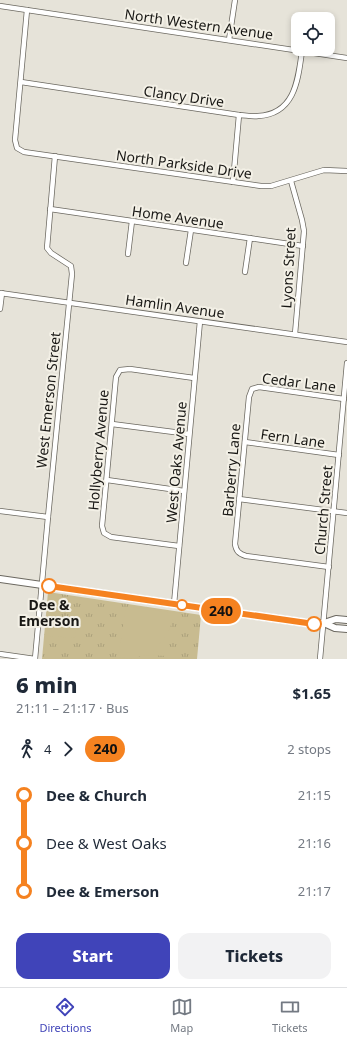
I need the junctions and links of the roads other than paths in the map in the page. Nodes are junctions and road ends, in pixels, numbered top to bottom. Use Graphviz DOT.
graph roads {
  1 [pos="235,0"];
  2 [pos="0,6"];
  3 [pos="27,10"];
  4 [pos="229,40"];
  5 [pos="291,49"];
  6 [pos="301,56"];
  7 [pos="334,56"];
  8 [pos="347,58"];
  9 [pos="21,82"];
  10 [pos="239,115"];
  11 [pos="55,156"];
  12 [pos="347,171"];
  13 [pos="291,181"];
  14 [pos="233,182"];
  15 [pos="50,209"];
  16 [pos="132,221"];
  17 [pos="191,230"];
  18 [pos="250,238"];
  19 [pos="303,246"];
  20 [pos="128,254"];
  21 [pos="186,263"];
  22 [pos="245,272"];
  23 [pos="1,293"];
  24 [pos="69,302"];
  25 [pos="0,309"];
  26 [pos="200,321"];
  27 [pos="295,334"];
  28 [pos="347,342"];
  29 [pos="347,363"];
  30 [pos="194,378"];
  31 [pos="252,389"];
  32 [pos="344,399"];
  33 [pos="112,424"];
  34 [pos="189,434"];
  35 [pos="341,436"];
  36 [pos="347,437"];
  37 [pos="244,442"];
  38 [pos="339,455"];
  39 [pos="107,480"];
  40 [pos="184,491"];
  41 [pos="239,499"];
  42 [pos="0,511"];
  43 [pos="334,512"];
  44 [pos="347,513"];
  45 [pos="48,517"];
  46 [pos="179,546"];
  47 [pos="328,568"];
  48 [pos="0,579"];
  49 [pos="42,585"];
  50 [pos="174,604"];
  51 [pos="347,620"];
  52 [pos="324,623"];
  53 [pos="347,629"];
  54 [pos="0,654"];
  55 [pos="35,659"];
  56 [pos="320,659"];
  1 -- 4 [label="street"];
  2 -- 3 [label="street, North Western Avenue"];
  3 -- 4 [label="street, North Western Avenue"];
  3 -- 9 [label="street"];
  4 -- 5 [label="street, North Western Avenue"];
  6 -- 10 [label="street, Clancy Drive"];
  7 -- 8 [label="street, North Western Avenue"];
  9 -- 10 [label="street, Clancy Drive"];
  9 -- 11 [label="street, North Parkside Drive"];
  10 -- 14 [label="street"];
  11 -- 14 [label="street, North Parkside Drive"];
  11 -- 15 [label="street, West Emerson Street"];
  12 -- 13 [label="street, North Parkside Drive"];
  13 -- 14 [label="street, North Parkside Drive"];
  13 -- 19 [label="street, Lyons Street"];
  15 -- 16 [label="street, Home Avenue"];
  15 -- 24 [label="street, West Emerson Street"];
  16 -- 17 [label="street, Home Avenue"];
  16 -- 20 [label="street"];
  17 -- 18 [label="street, Home Avenue"];
  17 -- 21 [label="street"];
  18 -- 19 [label="street, Home Avenue"];
  18 -- 22 [label="street"];
  19 -- 27 [label="street, Lyons Street"];
  23 -- 24 [label="street, Hamlin Avenue"];
  23 -- 25 [label="street"];
  24 -- 26 [label="street, Hamlin Avenue"];
  24 -- 45 [label="street, West Emerson Street"];
  26 -- 27 [label="street, Hamlin Avenue"];
  26 -- 30 [label="street, West Oaks Avenue"];
  27 -- 28 [label="street, Hamlin Avenue"];
  29 -- 32 [label="street, Church Street"];
  30 -- 33 [label="street, Hollyberry Avenue"];
  30 -- 34 [label="street, West Oaks Avenue"];
  31 -- 32 [label="street, Cedar Lane"];
  31 -- 37 [label="street, Barberry Lane"];
  32 -- 35 [label="street, Church Street"];
  33 -- 34 [label="street"];
  33 -- 39 [label="street, Hollyberry Avenue"];
  34 -- 40 [label="street, West Oaks Avenue"];
  35 -- 36 [label="street"];
  35 -- 38 [label="street, Church Street"];
  37 -- 38 [label="street, Fern Lane"];
  37 -- 41 [label="street, Barberry Lane"];
  38 -- 43 [label="street, Church Street"];
  39 -- 40 [label="street"];
  39 -- 46 [label="street, Hollyberry Avenue"];
  40 -- 46 [label="street, West Oaks Avenue"];
  41 -- 43 [label="street"];
  41 -- 47 [label="street, Barberry Lane"];
  42 -- 45 [label="street"];
  43 -- 44 [label="street"];
  43 -- 47 [label="street, Church Street"];
  45 -- 49 [label="street, West Emerson Street"];
  46 -- 50 [label="street, West Oaks Avenue"];
  47 -- 52 [label="street, Church Street"];
  48 -- 49 [label="street"];
  49 -- 50 [label="street"];
  49 -- 55 [label="street, West Emerson Street"];
  50 -- 52 [label="street"];
  51 -- 52 [label="street"];
  52 -- 53 [label="street"];
  52 -- 56 [label="street, Church Street"];
  54 -- 55 [label="street"];
}
